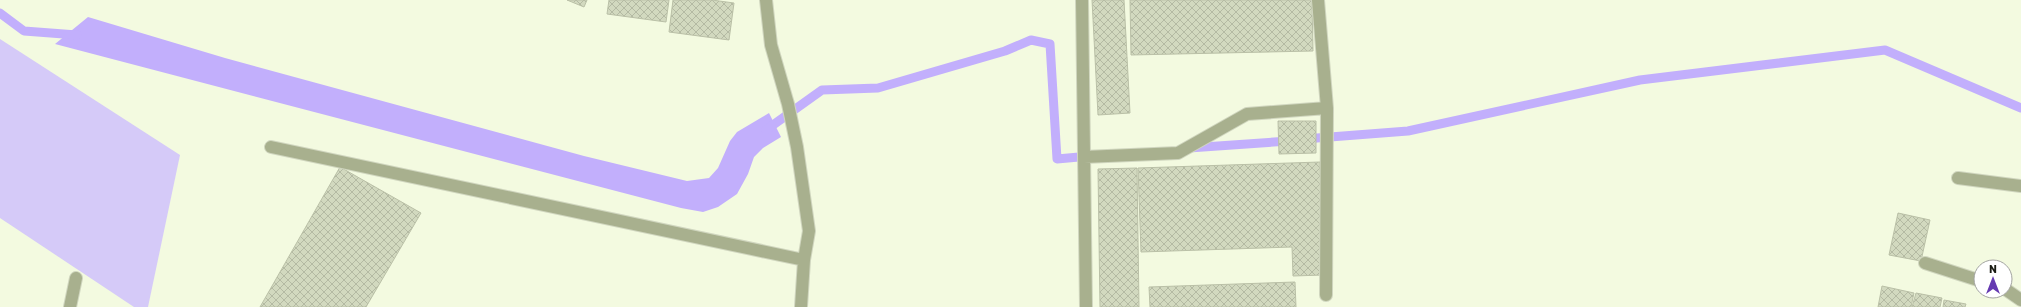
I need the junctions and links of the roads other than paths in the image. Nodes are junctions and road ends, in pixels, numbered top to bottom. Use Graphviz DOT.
graph roads {
  1 [pos="766,0"];
  2 [pos="1082,0"];
  3 [pos="1318,0"];
  4 [pos="1327,108"];
  5 [pos="271,147"];
  6 [pos="1084,157"];
  7 [pos="1958,178"];
  8 [pos="2021,186"];
  9 [pos="804,260"];
  10 [pos="1925,263"];
  11 [pos="76,278"];
  12 [pos="1973,278"];
  13 [pos="1326,294"];
  14 [pos="70,307"];
  15 [pos="801,307"];
  16 [pos="1086,307"];
  1 -- 9 [label="street"];
  2 -- 6 [label="street"];
  3 -- 4 [label="street"];
  4 -- 6 [label="street"];
  4 -- 13 [label="street"];
  5 -- 9 [label="street"];
  6 -- 16 [label="street"];
  7 -- 8 [label="street"];
  9 -- 15 [label="street"];
  10 -- 12 [label="street"];
  11 -- 14 [label="street"];
}
